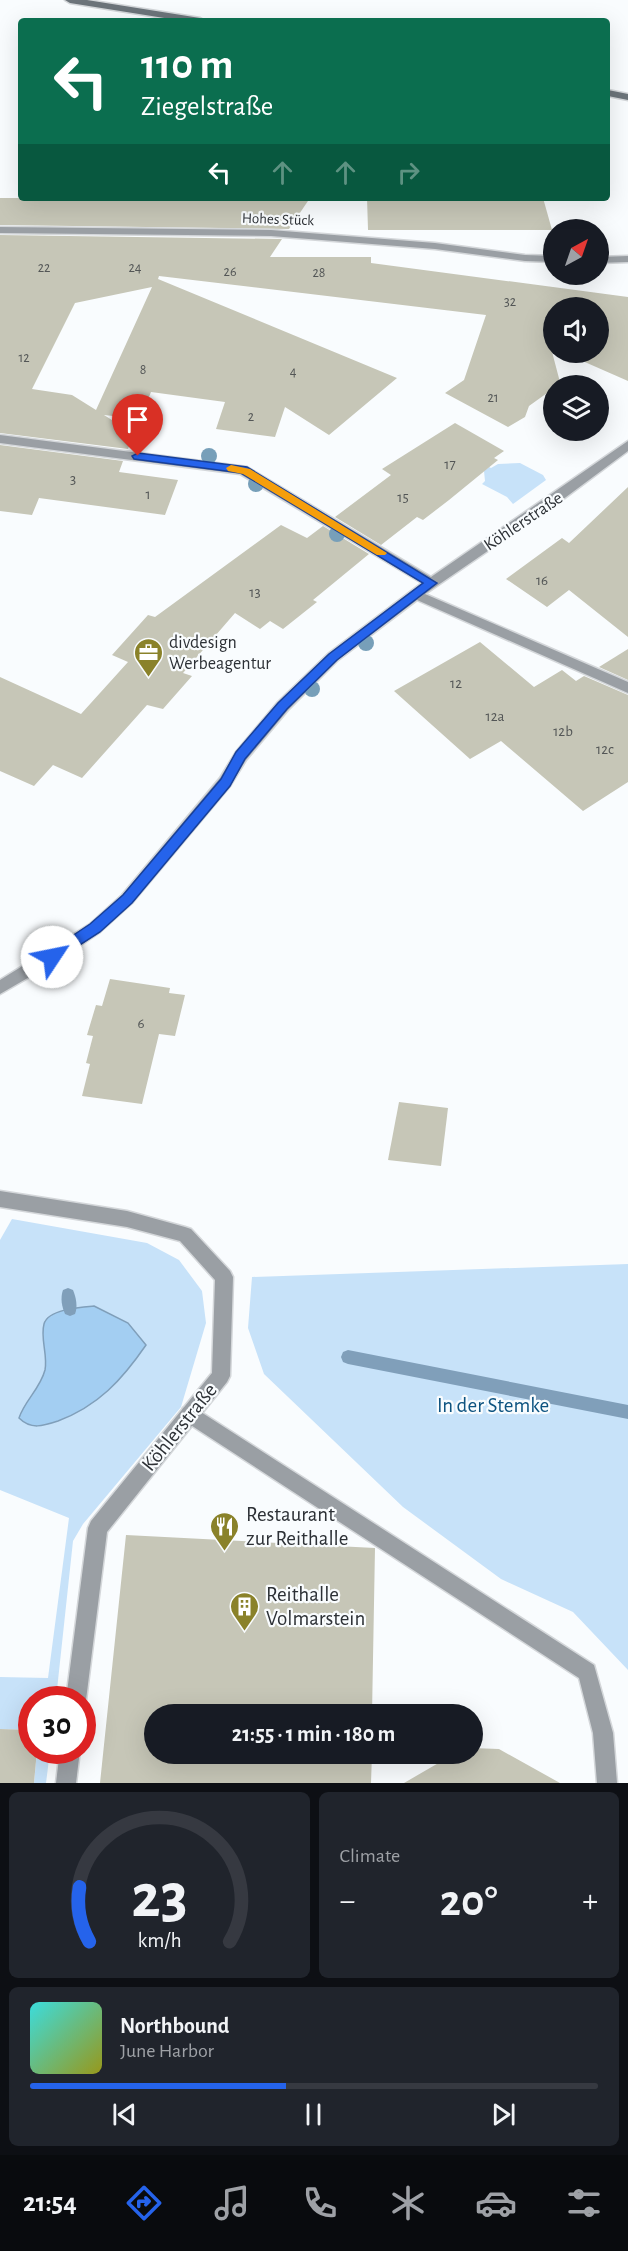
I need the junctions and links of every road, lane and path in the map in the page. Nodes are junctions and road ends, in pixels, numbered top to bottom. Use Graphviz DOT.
graph roads {
  1 [pos="70,0"];
  2 [pos="181,18"];
  3 [pos="610,93"];
  4 [pos="628,97"];
  5 [pos="0,230"];
  6 [pos="543,259"];
  7 [pos="628,259"];
  8 [pos="609,260"];
  9 [pos="0,439"];
  10 [pos="628,445"];
  11 [pos="431,583"];
  12 [pos="416,595"];
  13 [pos="628,688"];
  14 [pos="0,988"];
  15 [pos="0,1199"];
  16 [pos="190,1414"];
  17 [pos="78,1686"];
  18 [pos="68,1764"];
  19 [pos="66,1783"];
  20 [pos="607,1783"];
  1 -- 2 [label="street"];
  3 -- 4 [label="street"];
  5 -- 6 [label="street, Hohes Stück"];
  7 -- 8 [label="street"];
  9 -- 11 [label="street"];
  10 -- 11 [label="street, Köhlerstraße"];
  11 -- 12 [label="street, Köhlerstraße"];
  12 -- 13 [label="street"];
  12 -- 14 [label="street, Köhlerstraße"];
  15 -- 16 [label="street, Köhlerstraße"];
  16 -- 17 [label="street, Köhlerstraße"];
  16 -- 20 [label="street"];
  18 -- 19 [label="street"];
}
